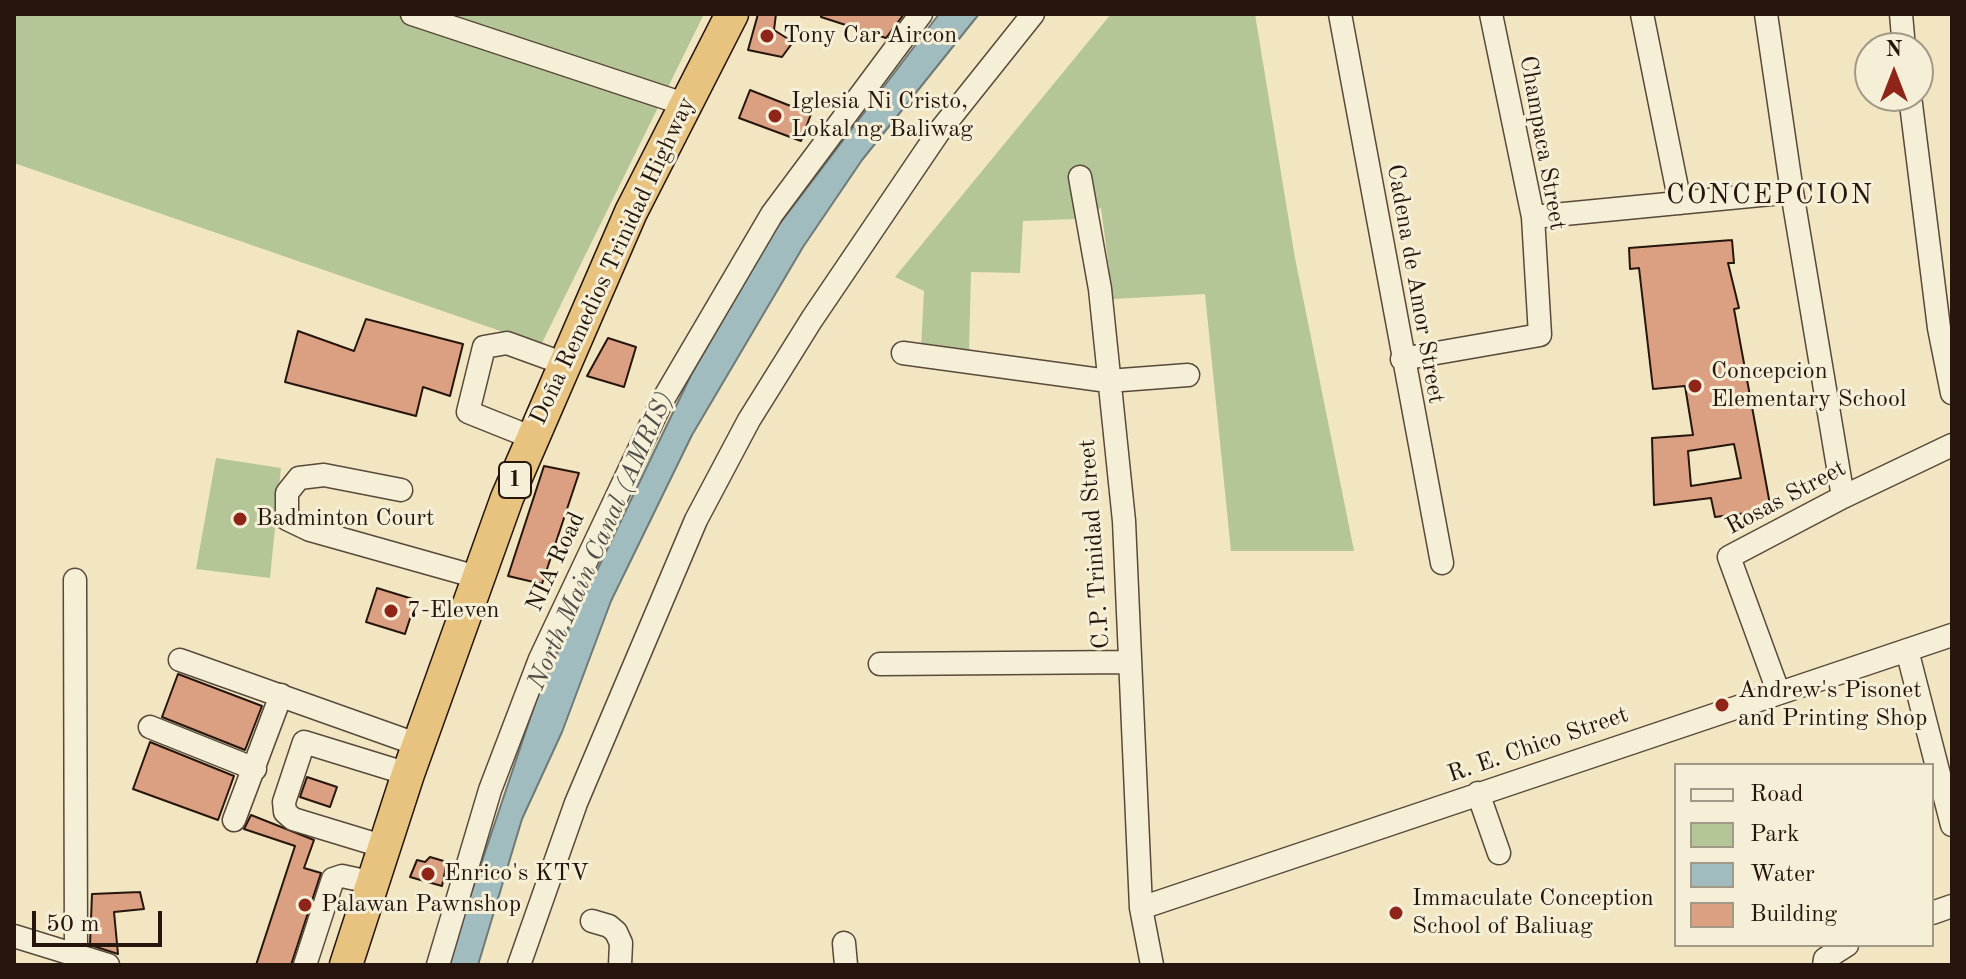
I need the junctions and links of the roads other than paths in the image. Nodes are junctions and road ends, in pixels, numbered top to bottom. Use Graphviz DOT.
graph roads {
  1 [pos="412,14"];
  2 [pos="732,14"];
  3 [pos="921,14"];
  4 [pos="1033,14"];
  5 [pos="1340,14"];
  6 [pos="1491,14"];
  7 [pos="1642,14"];
  8 [pos="1766,14"];
  9 [pos="684,104"];
  10 [pos="1912,112"];
  11 [pos="1080,177"];
  12 [pos="1792,192"];
  13 [pos="1680,203"];
  14 [pos="1533,217"];
  15 [pos="1945,325"];
  16 [pos="903,353"];
  17 [pos="1402,359"];
  18 [pos="562,363"];
  19 [pos="1188,375"];
  20 [pos="1108,381"];
  21 [pos="1952,393"];
  22 [pos="533,438"];
  23 [pos="1952,445"];
  24 [pos="401,490"];
  25 [pos="1843,497"];
  26 [pos="1442,563"];
  27 [pos="477,577"];
  28 [pos="75,580"];
  29 [pos="1952,635"];
  30 [pos="1907,650"];
  31 [pos="180,660"];
  32 [pos="1129,662"];
  33 [pos="880,664"];
  34 [pos="1778,691"];
  35 [pos="281,695"];
  36 [pos="150,727"];
  37 [pos="414,760"];
  38 [pos="255,769"];
  39 [pos="1946,780"];
  40 [pos="1478,793"];
  41 [pos="234,820"];
  42 [pos="1952,825"];
  43 [pos="385,847"];
  44 [pos="1499,853"];
  45 [pos="374,883"];
  46 [pos="1141,908"];
  47 [pos="592,921"];
  48 [pos="14,936"];
  49 [pos="1844,947"];
  50 [pos="76,955"];
  51 [pos="108,965"];
  52 [pos="305,965"];
  53 [pos="346,965"];
  54 [pos="438,965"];
  55 [pos="519,965"];
  56 [pos="620,965"];
  57 [pos="1152,965"];
  58 [pos="1824,965"];
  1 -- 9 [label="street"];
  2 -- 9 [label="highway, Doña Remedios Trinidad Highway / 1"];
  3 -- 54 [label="street, NIA Road"];
  4 -- 55 [label="street"];
  5 -- 17 [label="street, Cadena de Amor Street"];
  6 -- 14 [label="street, Champaca Street"];
  7 -- 13 [label="street"];
  8 -- 12 [label="street"];
  9 -- 18 [label="highway, Doña Remedios Trinidad Highway / 1"];
  10 -- 15 [label="street"];
  11 -- 20 [label="street, C.P. Trinidad Street"];
  12 -- 13 [label="street"];
  12 -- 25 [label="street"];
  13 -- 14 [label="street"];
  14 -- 17 [label="street, Champaca Street"];
  15 -- 21 [label="street"];
  16 -- 20 [label="street"];
  17 -- 26 [label="street, Cadena de Amor Street"];
  18 -- 22 [label="highway, Doña Remedios Trinidad Highway / 1"];
  18 -- 22 [label="street"];
  19 -- 20 [label="street"];
  20 -- 32 [label="street, C.P. Trinidad Street"];
  22 -- 27 [label="highway, Doña Remedios Trinidad Highway / 1"];
  23 -- 25 [label="street, Rosas Street"];
  24 -- 27 [label="street"];
  25 -- 34 [label="street, Rosas Street"];
  27 -- 37 [label="highway, Doña Remedios Trinidad Highway / 1"];
  28 -- 50 [label="street"];
  29 -- 30 [label="street, R. E. Chico Street"];
  30 -- 34 [label="street, R. E. Chico Street"];
  30 -- 39 [label="street"];
  31 -- 35 [label="street"];
  32 -- 33 [label="street"];
  32 -- 46 [label="street, C.P. Trinidad Street"];
  34 -- 40 [label="street, R. E. Chico Street"];
  35 -- 37 [label="street"];
  35 -- 38 [label="street"];
  36 -- 38 [label="street"];
  37 -- 43 [label="highway, Doña Remedios Trinidad Highway / 1"];
  37 -- 43 [label="street"];
  38 -- 41 [label="street"];
  39 -- 42 [label="street"];
  40 -- 44 [label="street"];
  40 -- 46 [label="street, R. E. Chico Street"];
  43 -- 45 [label="highway, Doña Remedios Trinidad Highway / 1"];
  45 -- 52 [label="street"];
  45 -- 53 [label="highway, Doña Remedios Trinidad Highway / 1"];
  46 -- 57 [label="street, C.P. Trinidad Street"];
  47 -- 56 [label="street"];
  48 -- 50 [label="street"];
  49 -- 58 [label="street"];
  50 -- 51 [label="street"];
}
